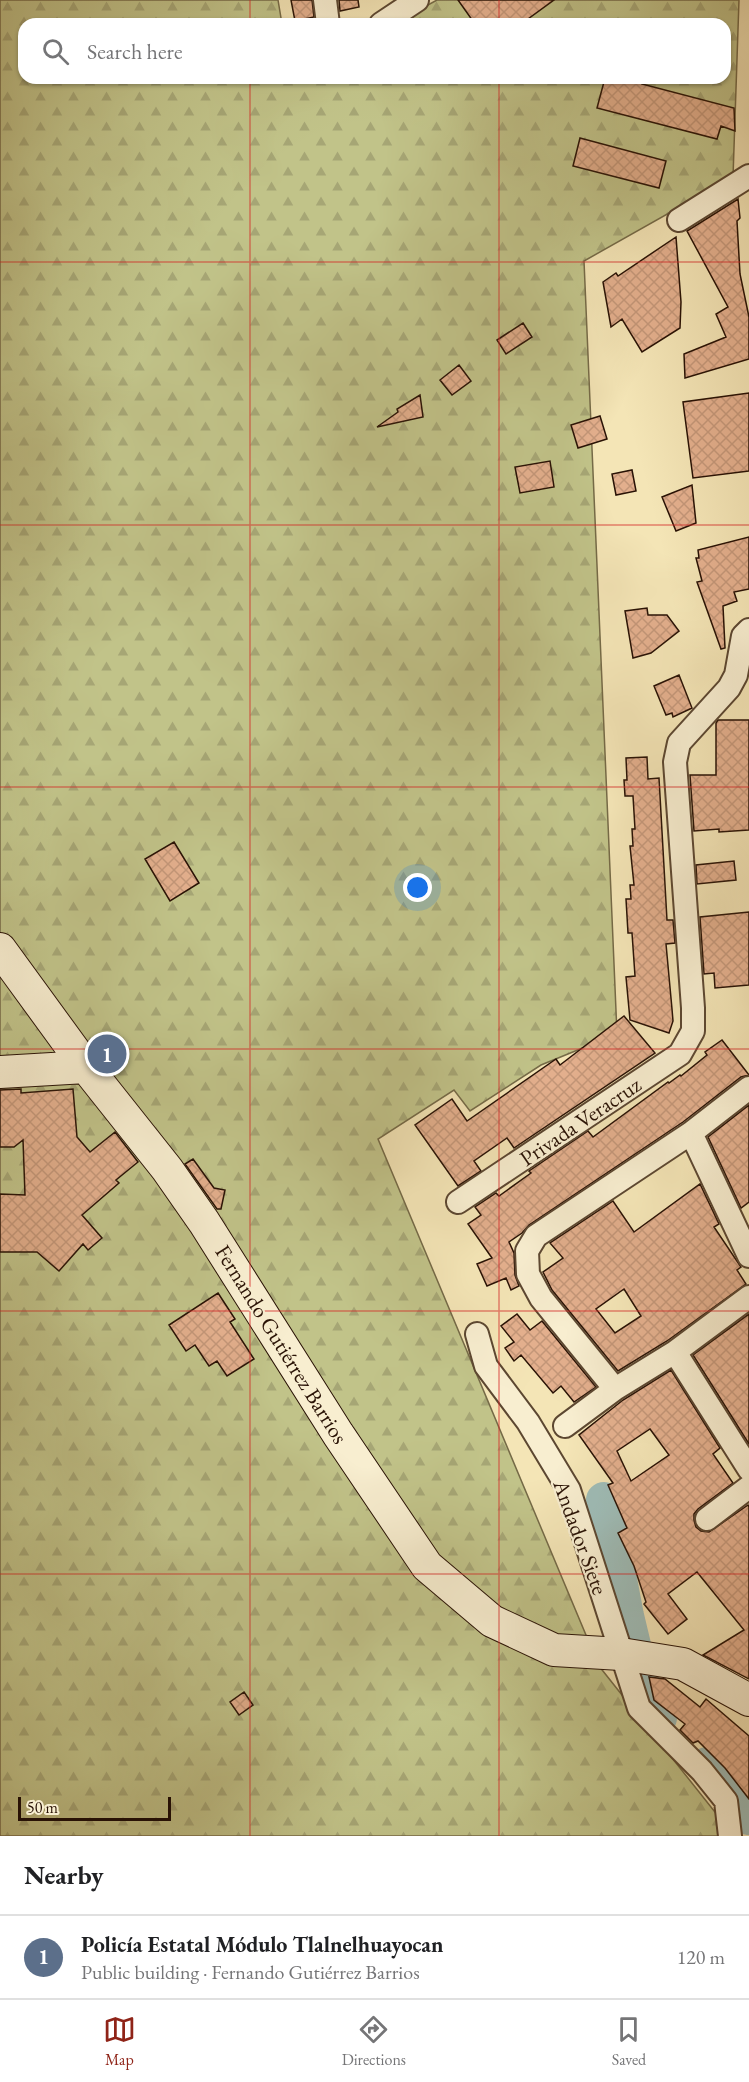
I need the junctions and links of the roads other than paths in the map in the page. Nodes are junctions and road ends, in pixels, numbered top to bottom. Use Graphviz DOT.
graph roads {
  1 [pos="325,0"];
  2 [pos="417,0"];
  3 [pos="327,18"];
  4 [pos="390,18"];
  5 [pos="749,176"];
  6 [pos="679,220"];
  7 [pos="749,630"];
  8 [pos="0,949"];
  9 [pos="86,1067"];
  10 [pos="0,1072"];
  11 [pos="749,1088"];
  12 [pos="691,1133"];
  13 [pos="458,1202"];
  14 [pos="749,1256"];
  15 [pos="749,1297"];
  16 [pos="477,1334"];
  17 [pos="675,1352"];
  18 [pos="615,1389"];
  19 [pos="565,1426"];
  20 [pos="749,1469"];
  21 [pos="749,1487"];
  22 [pos="707,1519"];
  23 [pos="639,1657"];
  24 [pos="749,1700"];
  25 [pos="730,1836"];
  1 -- 3 [label="street"];
  2 -- 4 [label="street"];
  5 -- 6 [label="street"];
  7 -- 13 [label="street, Privada Veracruz"];
  8 -- 9 [label="main road, Fernando Gutiérrez Barrios"];
  9 -- 10 [label="main road"];
  9 -- 23 [label="main road, Fernando Gutiérrez Barrios"];
  11 -- 12 [label="street"];
  12 -- 14 [label="street"];
  12 -- 18 [label="street"];
  15 -- 17 [label="street"];
  16 -- 23 [label="street, Andador Siete"];
  17 -- 18 [label="street"];
  17 -- 20 [label="street"];
  18 -- 19 [label="street"];
  21 -- 22 [label="street"];
  23 -- 24 [label="main road, Fernando Gutiérrez Barrios"];
  23 -- 25 [label="street, Andador Siete"];
}
